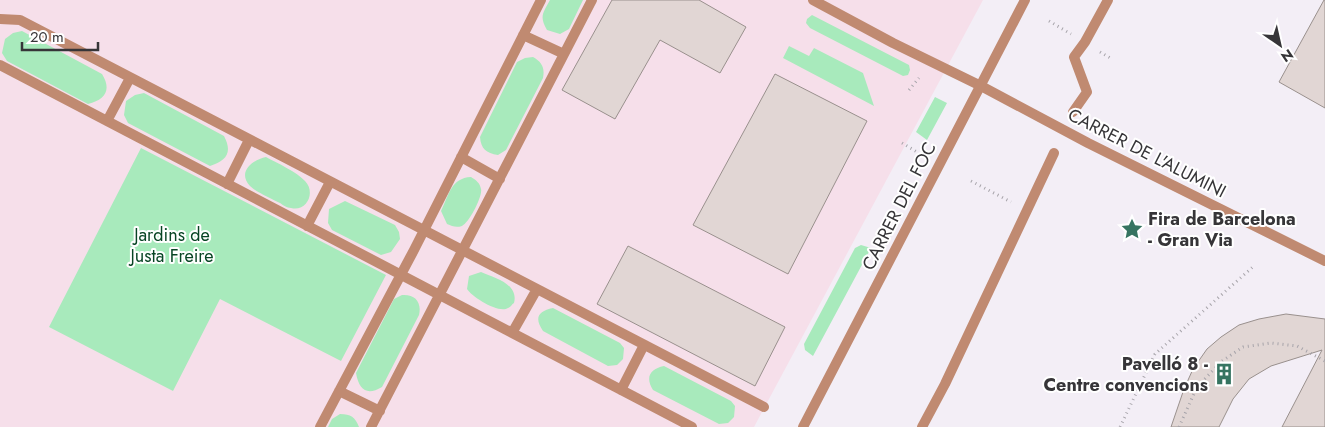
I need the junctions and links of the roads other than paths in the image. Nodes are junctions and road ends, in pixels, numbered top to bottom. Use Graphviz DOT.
graph roads {
  1 [pos="541,0"];
  2 [pos="592,0"];
  3 [pos="813,0"];
  4 [pos="1025,0"];
  5 [pos="1108,0"];
  6 [pos="0,19"];
  7 [pos="523,35"];
  8 [pos="564,54"];
  9 [pos="0,65"];
  10 [pos="130,78"];
  11 [pos="981,86"];
  12 [pos="1072,112"];
  13 [pos="107,121"];
  14 [pos="250,140"];
  15 [pos="1053,155"];
  16 [pos="461,157"];
  17 [pos="500,179"];
  18 [pos="330,182"];
  19 [pos="227,184"];
  20 [pos="307,226"];
  21 [pos="424,230"];
  22 [pos="463,250"];
  23 [pos="1325,261"];
  24 [pos="400,275"];
  25 [pos="537,289"];
  26 [pos="440,295"];
  27 [pos="512,333"];
  28 [pos="644,345"];
  29 [pos="339,390"];
  30 [pos="621,390"];
  31 [pos="764,407"];
  32 [pos="380,411"];
  33 [pos="320,427"];
  34 [pos="372,427"];
  35 [pos="692,427"];
  36 [pos="803,427"];
  37 [pos="922,427"];
  1 -- 7 [label="street"];
  2 -- 8 [label="street"];
  3 -- 11 [label="street, CARRER DE L'ALUMINI"];
  4 -- 11 [label="street, CARRER DEL FOC"];
  5 -- 12 [label="street, CARRER DE L'ALUMINI"];
  6 -- 10 [label="street"];
  7 -- 8 [label="street"];
  7 -- 16 [label="street"];
  8 -- 17 [label="street"];
  9 -- 13 [label="street"];
  10 -- 13 [label="street"];
  10 -- 14 [label="street"];
  11 -- 23 [label="street, CARRER DE L'ALUMINI"];
  11 -- 36 [label="street, CARRER DEL FOC"];
  13 -- 19 [label="street"];
  14 -- 18 [label="street"];
  14 -- 19 [label="street"];
  15 -- 37 [label="street"];
  16 -- 17 [label="street"];
  16 -- 21 [label="street"];
  17 -- 22 [label="street"];
  18 -- 20 [label="street"];
  18 -- 21 [label="street"];
  19 -- 20 [label="street"];
  20 -- 24 [label="street"];
  21 -- 22 [label="street"];
  21 -- 24 [label="street"];
  22 -- 25 [label="street"];
  22 -- 26 [label="street"];
  24 -- 26 [label="street"];
  24 -- 29 [label="street"];
  25 -- 27 [label="street"];
  25 -- 28 [label="street"];
  26 -- 27 [label="street"];
  26 -- 32 [label="street"];
  27 -- 30 [label="street"];
  28 -- 30 [label="street"];
  28 -- 31 [label="street"];
  29 -- 32 [label="street"];
  29 -- 33 [label="street"];
  30 -- 35 [label="street"];
  32 -- 34 [label="street"];
}
